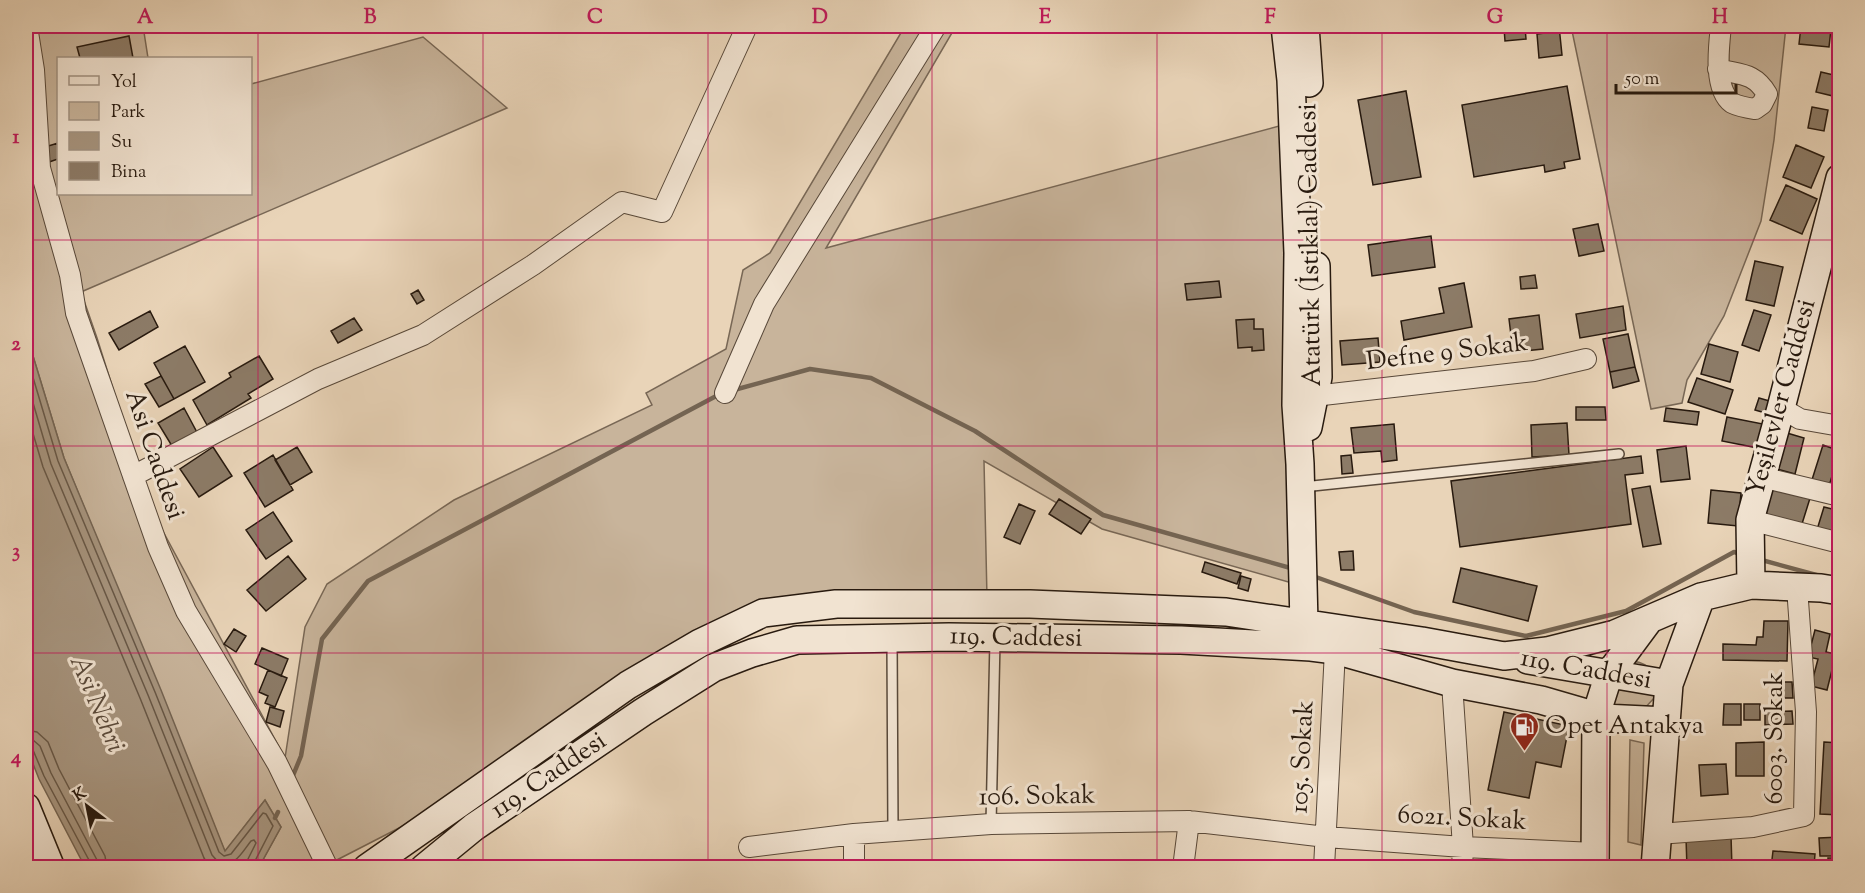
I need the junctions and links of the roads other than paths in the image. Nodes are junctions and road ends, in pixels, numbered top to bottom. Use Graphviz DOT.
graph roads {
  1 [pos="27,26"];
  2 [pos="747,26"];
  3 [pos="936,26"];
  4 [pos="1285,26"];
  5 [pos="1305,26"];
  6 [pos="1721,26"];
  7 [pos="1718,69"];
  8 [pos="1839,178"];
  9 [pos="1833,226"];
  10 [pos="1586,359"];
  11 [pos="725,393"];
  12 [pos="1314,396"];
  13 [pos="1781,408"];
  14 [pos="1839,426"];
  15 [pos="1618,454"];
  16 [pos="1301,475"];
  17 [pos="133,476"];
  18 [pos="1761,477"];
  19 [pos="1839,496"];
  20 [pos="1750,531"];
  21 [pos="1839,543"];
  22 [pos="1750,576"];
  23 [pos="1797,587"];
  24 [pos="1839,591"];
  25 [pos="1701,597"];
  26 [pos="1650,619"];
  27 [pos="1304,623"];
  28 [pos="892,638"];
  29 [pos="995,638"];
  30 [pos="1335,650"];
  31 [pos="1504,656"];
  32 [pos="1609,674"];
  33 [pos="1452,683"];
  34 [pos="1669,684"];
  35 [pos="1596,715"];
  36 [pos="1666,721"];
  37 [pos="26,807"];
  38 [pos="1189,821"];
  39 [pos="990,824"];
  40 [pos="893,831"];
  41 [pos="854,834"];
  42 [pos="1658,834"];
  43 [pos="26,835"];
  44 [pos="1326,837"];
  45 [pos="749,847"];
  46 [pos="1463,847"];
  47 [pos="1595,860"];
  48 [pos="49,866"];
  49 [pos="328,867"];
  50 [pos="367,867"];
  51 [pos="424,867"];
  52 [pos="854,867"];
  53 [pos="1184,867"];
  54 [pos="1324,867"];
  55 [pos="1462,867"];
  56 [pos="1655,867"];
  1 -- 17 [label="street, Asi Caddesi"];
  2 -- 17 [label="street"];
  3 -- 11 [label="street"];
  4 -- 16 [label="street, Atatürk (İstiklal) Caddesi"];
  5 -- 12 [label="street, Atatürk (İstiklal) Caddesi"];
  6 -- 7 [label="street"];
  8 -- 9 [label="street, Yeşilevler Caddesi"];
  9 -- 13 [label="street, Yeşilevler Caddesi"];
  10 -- 12 [label="street, Defne 9 Sokak"];
  12 -- 16 [label="street, Atatürk (İstiklal) Caddesi"];
  13 -- 14 [label="street"];
  13 -- 18 [label="street, Yeşilevler Caddesi"];
  15 -- 16 [label="lane"];
  16 -- 27 [label="street, Atatürk (İstiklal) Caddesi"];
  17 -- 49 [label="street, Asi Caddesi"];
  18 -- 19 [label="street"];
  18 -- 20 [label="street, Yeşilevler Caddesi"];
  20 -- 21 [label="street"];
  20 -- 22 [label="street, Yeşilevler Caddesi"];
  22 -- 23 [label="street, 119. Caddesi"];
  22 -- 25 [label="street, 119. Caddesi"];
  23 -- 24 [label="street, 119. Caddesi"];
  23 -- 42 [label="street, 6003. Sokak"];
  25 -- 26 [label="street, 119. Caddesi"];
  25 -- 34 [label="street"];
  26 -- 31 [label="street, 119. Caddesi"];
  26 -- 32 [label="street"];
  27 -- 31 [label="street, 119. Caddesi"];
  27 -- 50 [label="street, 119. Caddesi"];
  28 -- 29 [label="street, 119. Caddesi"];
  28 -- 40 [label="lane"];
  28 -- 51 [label="street, 119. Caddesi"];
  29 -- 30 [label="street, 119. Caddesi"];
  29 -- 39 [label="lane"];
  30 -- 33 [label="street, 119. Caddesi"];
  30 -- 44 [label="street, 105. Sokak"];
  31 -- 32 [label="street, 119. Caddesi"];
  32 -- 34 [label="street, 119. Caddesi"];
  32 -- 35 [label="street"];
  33 -- 35 [label="street, 119. Caddesi"];
  33 -- 46 [label="street"];
  34 -- 36 [label="street"];
  35 -- 36 [label="street, 119. Caddesi"];
  35 -- 47 [label="street"];
  36 -- 42 [label="street"];
  37 -- 48 [label="street"];
  38 -- 39 [label="street, 106. Sokak"];
  38 -- 44 [label="street, 106. Sokak"];
  38 -- 53 [label="street"];
  39 -- 40 [label="street, 106. Sokak"];
  40 -- 41 [label="street, 106. Sokak"];
  41 -- 45 [label="street, 106. Sokak"];
  41 -- 52 [label="street"];
  42 -- 56 [label="street"];
  43 -- 48 [label="street"];
  44 -- 46 [label="street, 6021. Sokak"];
  44 -- 54 [label="street, 105. Sokak"];
  46 -- 47 [label="street, 6021. Sokak"];
  46 -- 55 [label="street"];
}
